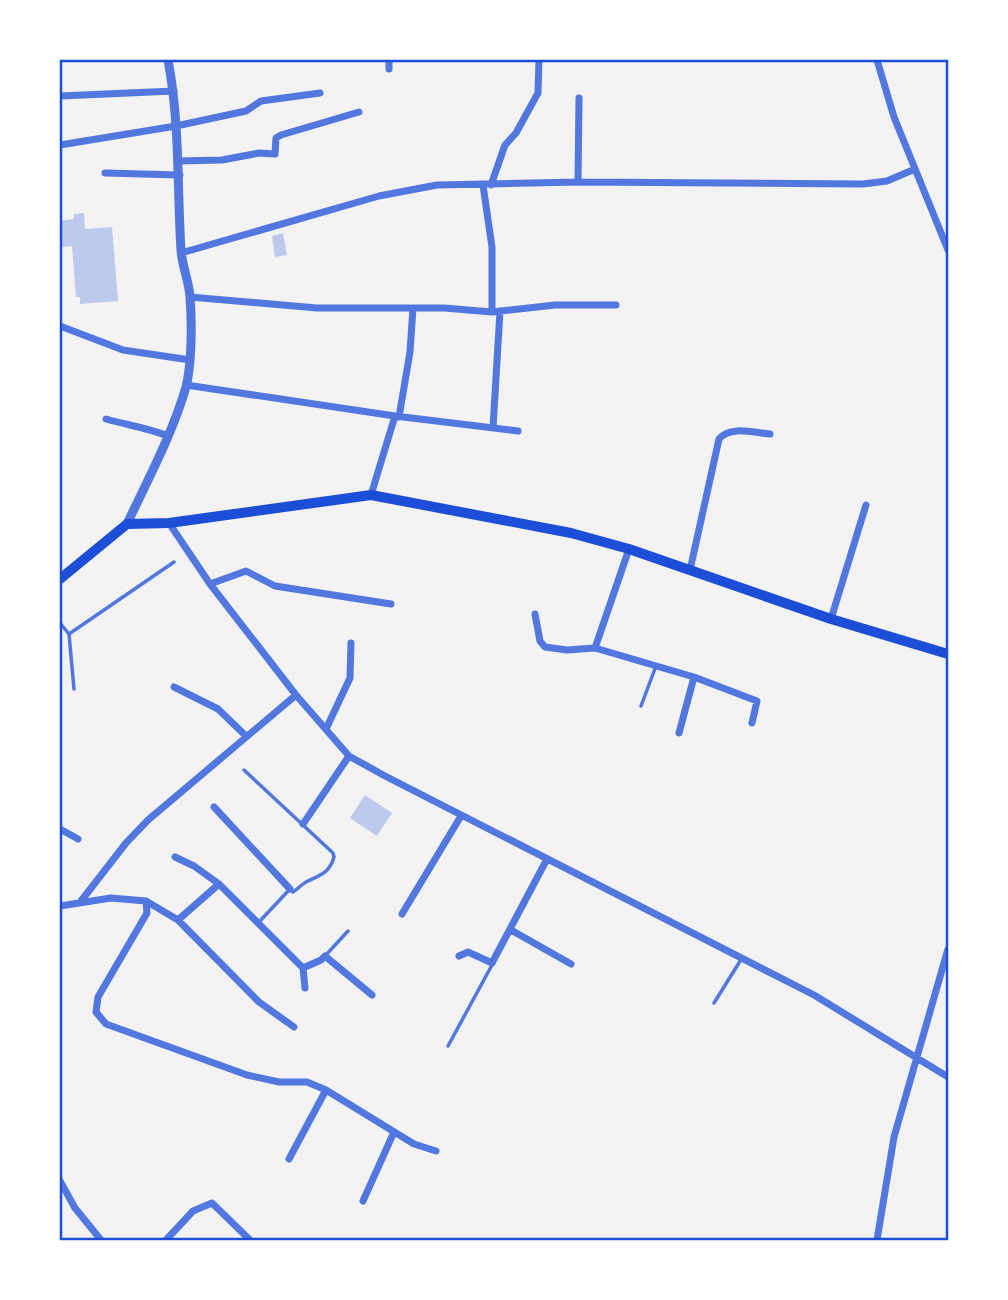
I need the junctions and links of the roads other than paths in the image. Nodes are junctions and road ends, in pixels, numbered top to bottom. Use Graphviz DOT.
graph roads {
  1 [pos="168,60"];
  2 [pos="389,60"];
  3 [pos="539,60"];
  4 [pos="877,60"];
  5 [pos="389,69"];
  6 [pos="174,91"];
  7 [pos="320,93"];
  8 [pos="60,96"];
  9 [pos="579,98"];
  10 [pos="359,112"];
  11 [pos="176,127"];
  12 [pos="60,145"];
  13 [pos="178,160"];
  14 [pos="915,169"];
  15 [pos="105,173"];
  16 [pos="180,175"];
  17 [pos="578,182"];
  18 [pos="487,185"];
  19 [pos="948,250"];
  20 [pos="181,253"];
  21 [pos="190,297"];
  22 [pos="616,305"];
  23 [pos="413,308"];
  24 [pos="496,312"];
  25 [pos="60,326"];
  26 [pos="190,360"];
  27 [pos="186,385"];
  28 [pos="397,416"];
  29 [pos="106,419"];
  30 [pos="493,428"];
  31 [pos="518,431"];
  32 [pos="770,434"];
  33 [pos="168,436"];
  34 [pos="371,495"];
  35 [pos="866,505"];
  36 [pos="169,523"];
  37 [pos="127,524"];
  38 [pos="629,548"];
  39 [pos="174,562"];
  40 [pos="691,570"];
  41 [pos="60,579"];
  42 [pos="210,583"];
  43 [pos="391,604"];
  44 [pos="535,614"];
  45 [pos="831,619"];
  46 [pos="60,623"];
  47 [pos="69,634"];
  48 [pos="351,643"];
  49 [pos="595,648"];
  50 [pos="948,654"];
  51 [pos="656,666"];
  52 [pos="694,677"];
  53 [pos="174,687"];
  54 [pos="74,689"];
  55 [pos="296,695"];
  56 [pos="641,706"];
  57 [pos="752,723"];
  58 [pos="326,729"];
  59 [pos="679,733"];
  60 [pos="246,736"];
  61 [pos="349,756"];
  62 [pos="244,770"];
  63 [pos="214,807"];
  64 [pos="461,816"];
  65 [pos="303,824"];
  66 [pos="60,829"];
  67 [pos="78,839"];
  68 [pos="175,857"];
  69 [pos="547,859"];
  70 [pos="219,884"];
  71 [pos="290,889"];
  72 [pos="81,901"];
  73 [pos="146,901"];
  74 [pos="60,906"];
  75 [pos="402,914"];
  76 [pos="178,920"];
  77 [pos="258,923"];
  78 [pos="511,930"];
  79 [pos="348,931"];
  80 [pos="948,949"];
  81 [pos="325,956"];
  82 [pos="459,956"];
  83 [pos="741,958"];
  84 [pos="492,963"];
  85 [pos="571,964"];
  86 [pos="303,968"];
  87 [pos="305,988"];
  88 [pos="372,995"];
  89 [pos="714,1003"];
  90 [pos="295,1027"];
  91 [pos="447,1046"];
  92 [pos="948,1077"];
  93 [pos="327,1090"];
  94 [pos="394,1132"];
  95 [pos="436,1151"];
  96 [pos="289,1159"];
  97 [pos="60,1181"];
  98 [pos="363,1201"];
  99 [pos="100,1241"];
  100 [pos="166,1241"];
  101 [pos="250,1241"];
  102 [pos="877,1241"];
  1 -- 6 [label="street"];
  2 -- 5 [label="street"];
  3 -- 18 [label="street"];
  4 -- 14 [label="street"];
  6 -- 8 [label="street"];
  6 -- 11 [label="street"];
  7 -- 11 [label="street"];
  9 -- 17 [label="street"];
  10 -- 13 [label="street"];
  11 -- 12 [label="street"];
  11 -- 13 [label="street"];
  13 -- 16 [label="street"];
  14 -- 17 [label="street"];
  14 -- 19 [label="street"];
  15 -- 16 [label="street"];
  16 -- 20 [label="street"];
  17 -- 18 [label="street"];
  18 -- 20 [label="street"];
  18 -- 24 [label="street"];
  20 -- 21 [label="street"];
  21 -- 23 [label="street"];
  21 -- 26 [label="street"];
  22 -- 24 [label="street"];
  23 -- 24 [label="street"];
  23 -- 28 [label="street"];
  24 -- 30 [label="street"];
  25 -- 26 [label="street"];
  26 -- 27 [label="street"];
  27 -- 28 [label="street"];
  27 -- 33 [label="street"];
  28 -- 30 [label="street"];
  28 -- 34 [label="street"];
  29 -- 33 [label="street"];
  30 -- 31 [label="street"];
  32 -- 40 [label="street"];
  33 -- 37 [label="street"];
  34 -- 36 [label="main road"];
  34 -- 38 [label="main road"];
  35 -- 45 [label="street"];
  36 -- 37 [label="main road"];
  36 -- 42 [label="street"];
  37 -- 41 [label="main road"];
  38 -- 40 [label="main road"];
  38 -- 49 [label="street"];
  39 -- 47 [label="lane"];
  40 -- 45 [label="main road"];
  42 -- 43 [label="street"];
  42 -- 55 [label="street"];
  44 -- 49 [label="street"];
  45 -- 50 [label="main road"];
  46 -- 47 [label="lane"];
  47 -- 54 [label="lane"];
  48 -- 58 [label="street"];
  49 -- 51 [label="street"];
  51 -- 52 [label="street"];
  51 -- 56 [label="lane"];
  52 -- 57 [label="street"];
  52 -- 59 [label="street"];
  53 -- 60 [label="street"];
  55 -- 58 [label="street"];
  55 -- 60 [label="street"];
  58 -- 61 [label="street"];
  60 -- 72 [label="street"];
  61 -- 64 [label="street"];
  61 -- 65 [label="street"];
  62 -- 65 [label="lane"];
  63 -- 71 [label="street"];
  64 -- 69 [label="street"];
  64 -- 75 [label="street"];
  65 -- 71 [label="lane"];
  66 -- 67 [label="street"];
  68 -- 70 [label="street"];
  69 -- 78 [label="street"];
  69 -- 83 [label="street"];
  70 -- 76 [label="street"];
  70 -- 77 [label="street"];
  71 -- 77 [label="lane"];
  72 -- 73 [label="street"];
  72 -- 74 [label="street"];
  73 -- 76 [label="street"];
  73 -- 93 [label="street"];
  76 -- 90 [label="street"];
  77 -- 86 [label="street"];
  78 -- 84 [label="street"];
  78 -- 85 [label="street"];
  79 -- 81 [label="lane"];
  80 -- 102 [label="street"];
  81 -- 86 [label="street"];
  81 -- 88 [label="street"];
  82 -- 84 [label="street"];
  83 -- 89 [label="lane"];
  83 -- 92 [label="street"];
  84 -- 91 [label="lane"];
  86 -- 87 [label="street"];
  93 -- 94 [label="street"];
  93 -- 96 [label="street"];
  94 -- 95 [label="street"];
  94 -- 98 [label="street"];
  97 -- 99 [label="street"];
  100 -- 101 [label="street"];
}
